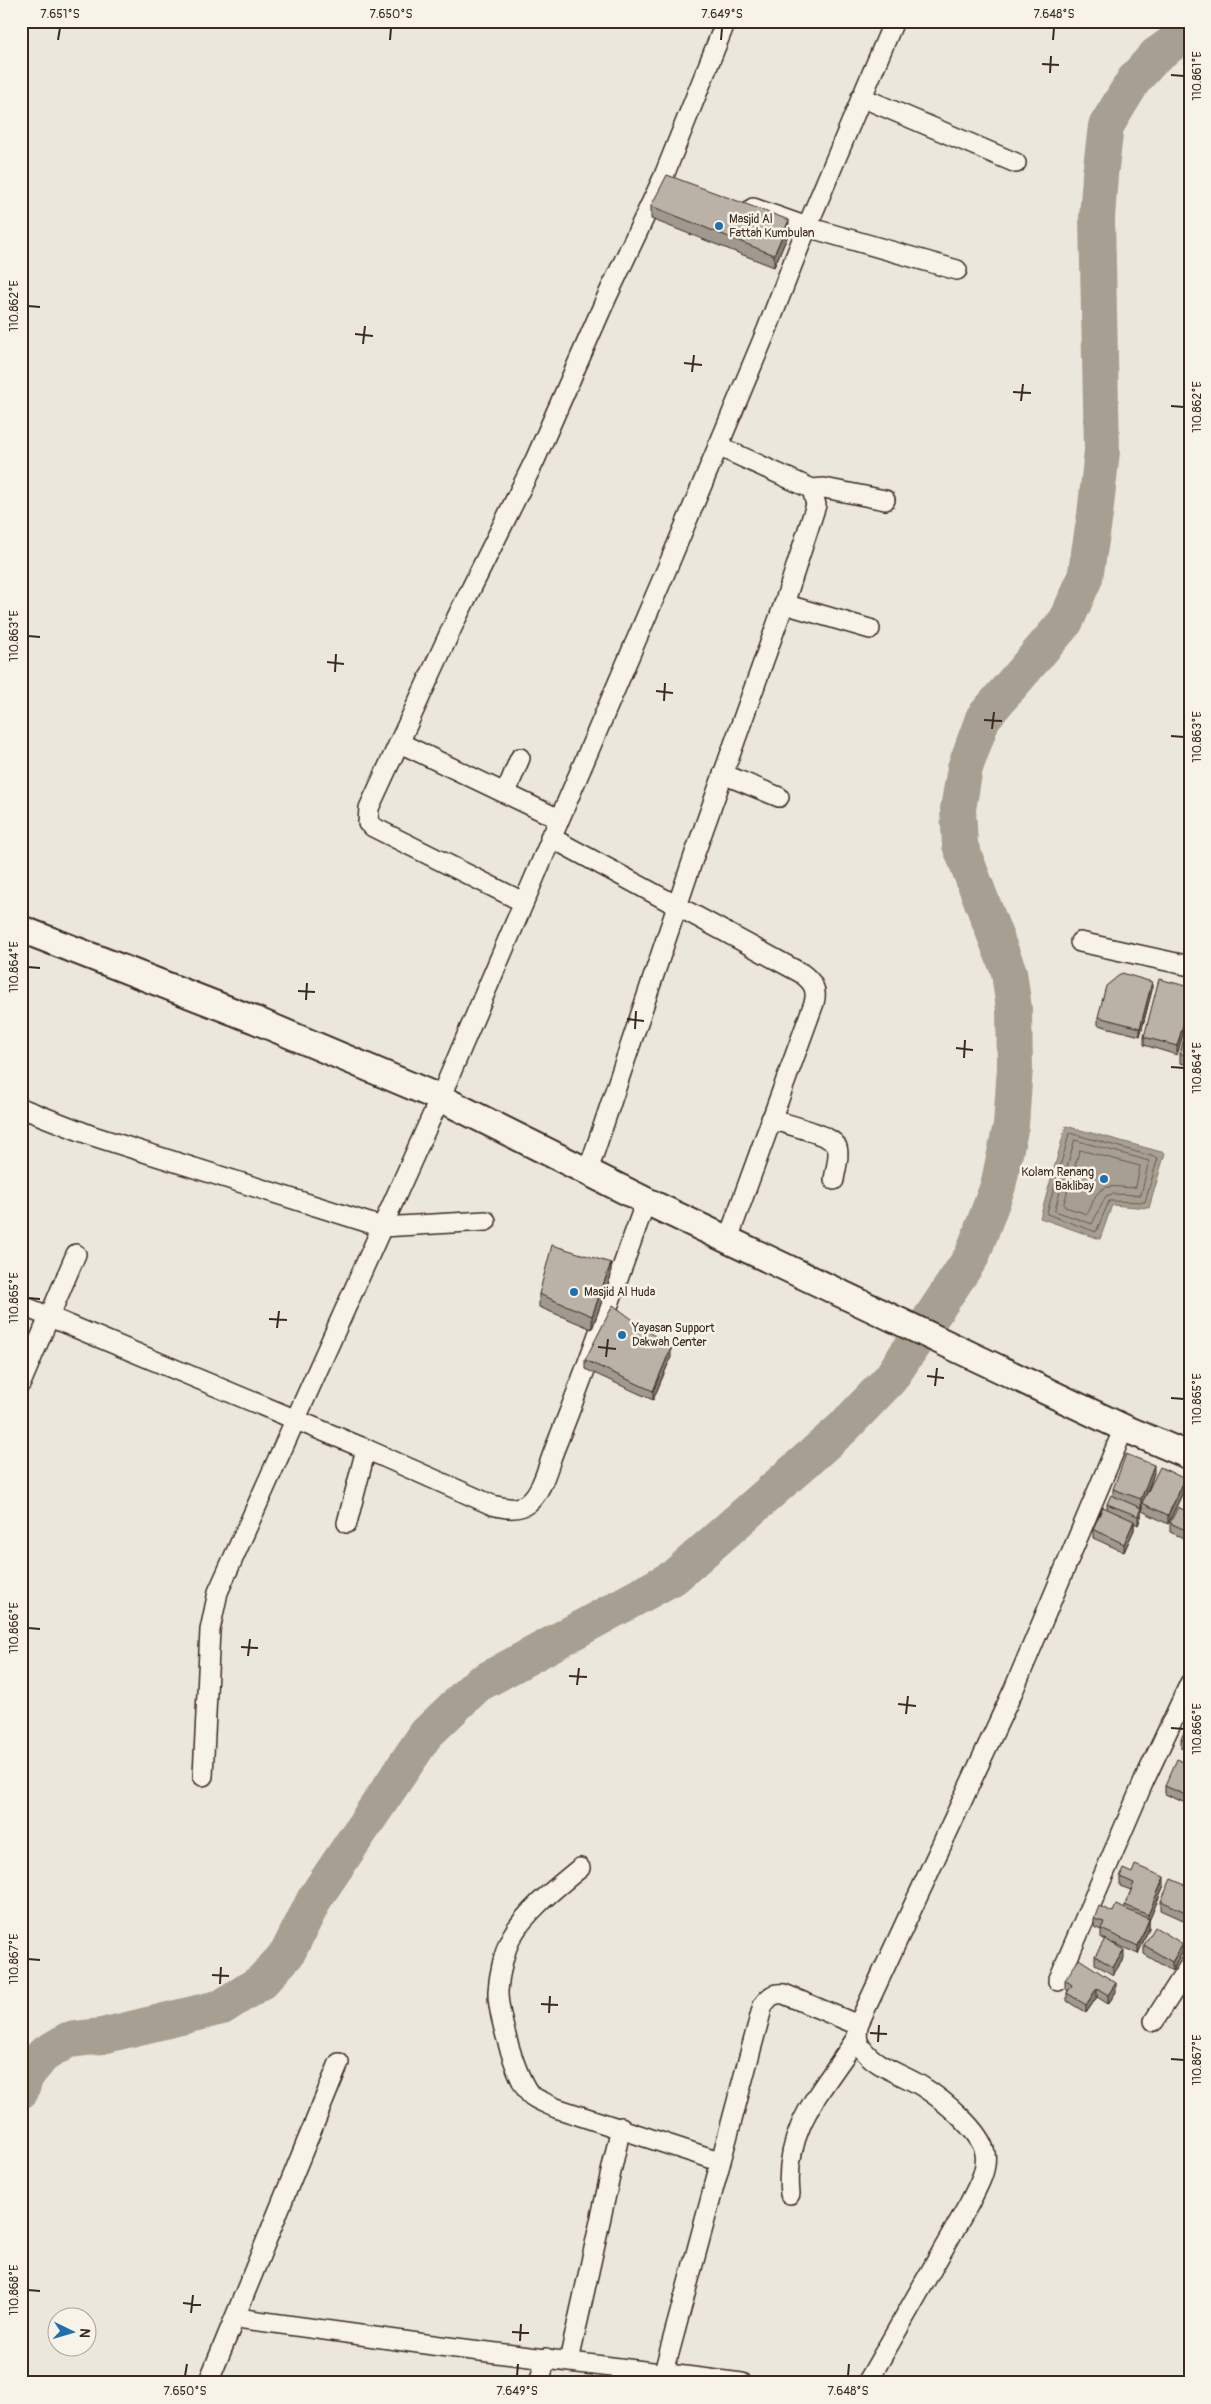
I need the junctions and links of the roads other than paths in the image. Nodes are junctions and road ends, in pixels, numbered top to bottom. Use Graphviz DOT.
graph roads {
  1 [pos="726,21"];
  2 [pos="894,21"];
  3 [pos="862,97"];
  4 [pos="1016,162"];
  5 [pos="739,203"];
  6 [pos="807,227"];
  7 [pos="957,270"];
  8 [pos="718,446"];
  9 [pos="812,489"];
  10 [pos="885,500"];
  11 [pos="784,604"];
  12 [pos="870,629"];
  13 [pos="400,742"];
  14 [pos="520,758"];
  15 [pos="723,774"];
  16 [pos="506,792"];
  17 [pos="779,797"];
  18 [pos="559,819"];
  19 [pos="550,837"];
  20 [pos="523,902"];
  21 [pos="678,905"];
  22 [pos="21,929"];
  23 [pos="1080,942"];
  24 [pos="1190,966"];
  25 [pos="440,1098"];
  26 [pos="21,1108"];
  27 [pos="771,1119"];
  28 [pos="588,1171"];
  29 [pos="834,1180"];
  30 [pos="646,1200"];
  31 [pos="486,1221"];
  32 [pos="382,1227"];
  33 [pos="728,1239"];
  34 [pos="76,1254"];
  35 [pos="21,1305"];
  36 [pos="48,1316"];
  37 [pos="21,1383"];
  38 [pos="296,1421"];
  39 [pos="1124,1428"];
  40 [pos="366,1449"];
  41 [pos="1190,1456"];
  42 [pos="347,1523"];
  43 [pos="1190,1683"];
  44 [pos="203,1776"];
  45 [pos="580,1868"];
  46 [pos="1190,1965"];
  47 [pos="1058,1981"];
  48 [pos="1154,2021"];
  49 [pos="858,2031"];
  50 [pos="340,2063"];
  51 [pos="621,2127"];
  52 [pos="719,2161"];
  53 [pos="790,2194"];
  54 [pos="237,2318"];
  55 [pos="546,2358"];
  56 [pos="569,2361"];
  57 [pos="662,2378"];
  58 [pos="208,2383"];
  59 [pos="539,2383"];
  60 [pos="742,2383"];
  61 [pos="867,2383"];
  1 -- 13 [label="street"];
  2 -- 3 [label="street"];
  3 -- 4 [label="street"];
  3 -- 6 [label="street"];
  5 -- 6 [label="street"];
  6 -- 7 [label="street"];
  6 -- 8 [label="street"];
  8 -- 9 [label="street"];
  8 -- 18 [label="street"];
  9 -- 10 [label="street"];
  9 -- 11 [label="street"];
  11 -- 12 [label="street"];
  11 -- 15 [label="street"];
  13 -- 16 [label="street"];
  13 -- 20 [label="street"];
  14 -- 16 [label="street"];
  15 -- 17 [label="street"];
  15 -- 21 [label="street"];
  16 -- 18 [label="street"];
  18 -- 19 [label="street"];
  19 -- 20 [label="street"];
  19 -- 21 [label="street"];
  20 -- 25 [label="street"];
  21 -- 27 [label="street"];
  21 -- 28 [label="street"];
  22 -- 25 [label="main road"];
  23 -- 24 [label="street"];
  25 -- 28 [label="main road"];
  25 -- 32 [label="street"];
  26 -- 32 [label="street"];
  27 -- 29 [label="street"];
  27 -- 33 [label="street"];
  28 -- 30 [label="main road"];
  30 -- 33 [label="main road"];
  30 -- 40 [label="street"];
  31 -- 32 [label="street"];
  32 -- 38 [label="street"];
  33 -- 39 [label="main road"];
  34 -- 36 [label="street"];
  35 -- 36 [label="street"];
  36 -- 37 [label="street"];
  36 -- 38 [label="street"];
  38 -- 40 [label="street"];
  38 -- 44 [label="street"];
  39 -- 41 [label="main road"];
  39 -- 49 [label="street"];
  40 -- 42 [label="street"];
  43 -- 47 [label="street"];
  45 -- 51 [label="street"];
  46 -- 48 [label="street"];
  49 -- 52 [label="street"];
  49 -- 53 [label="street"];
  49 -- 61 [label="street"];
  50 -- 54 [label="street"];
  51 -- 52 [label="street"];
  51 -- 56 [label="street"];
  52 -- 57 [label="street"];
  54 -- 55 [label="street"];
  54 -- 58 [label="street"];
  55 -- 56 [label="street"];
  55 -- 59 [label="street"];
  56 -- 57 [label="street"];
  57 -- 60 [label="street"];
}
